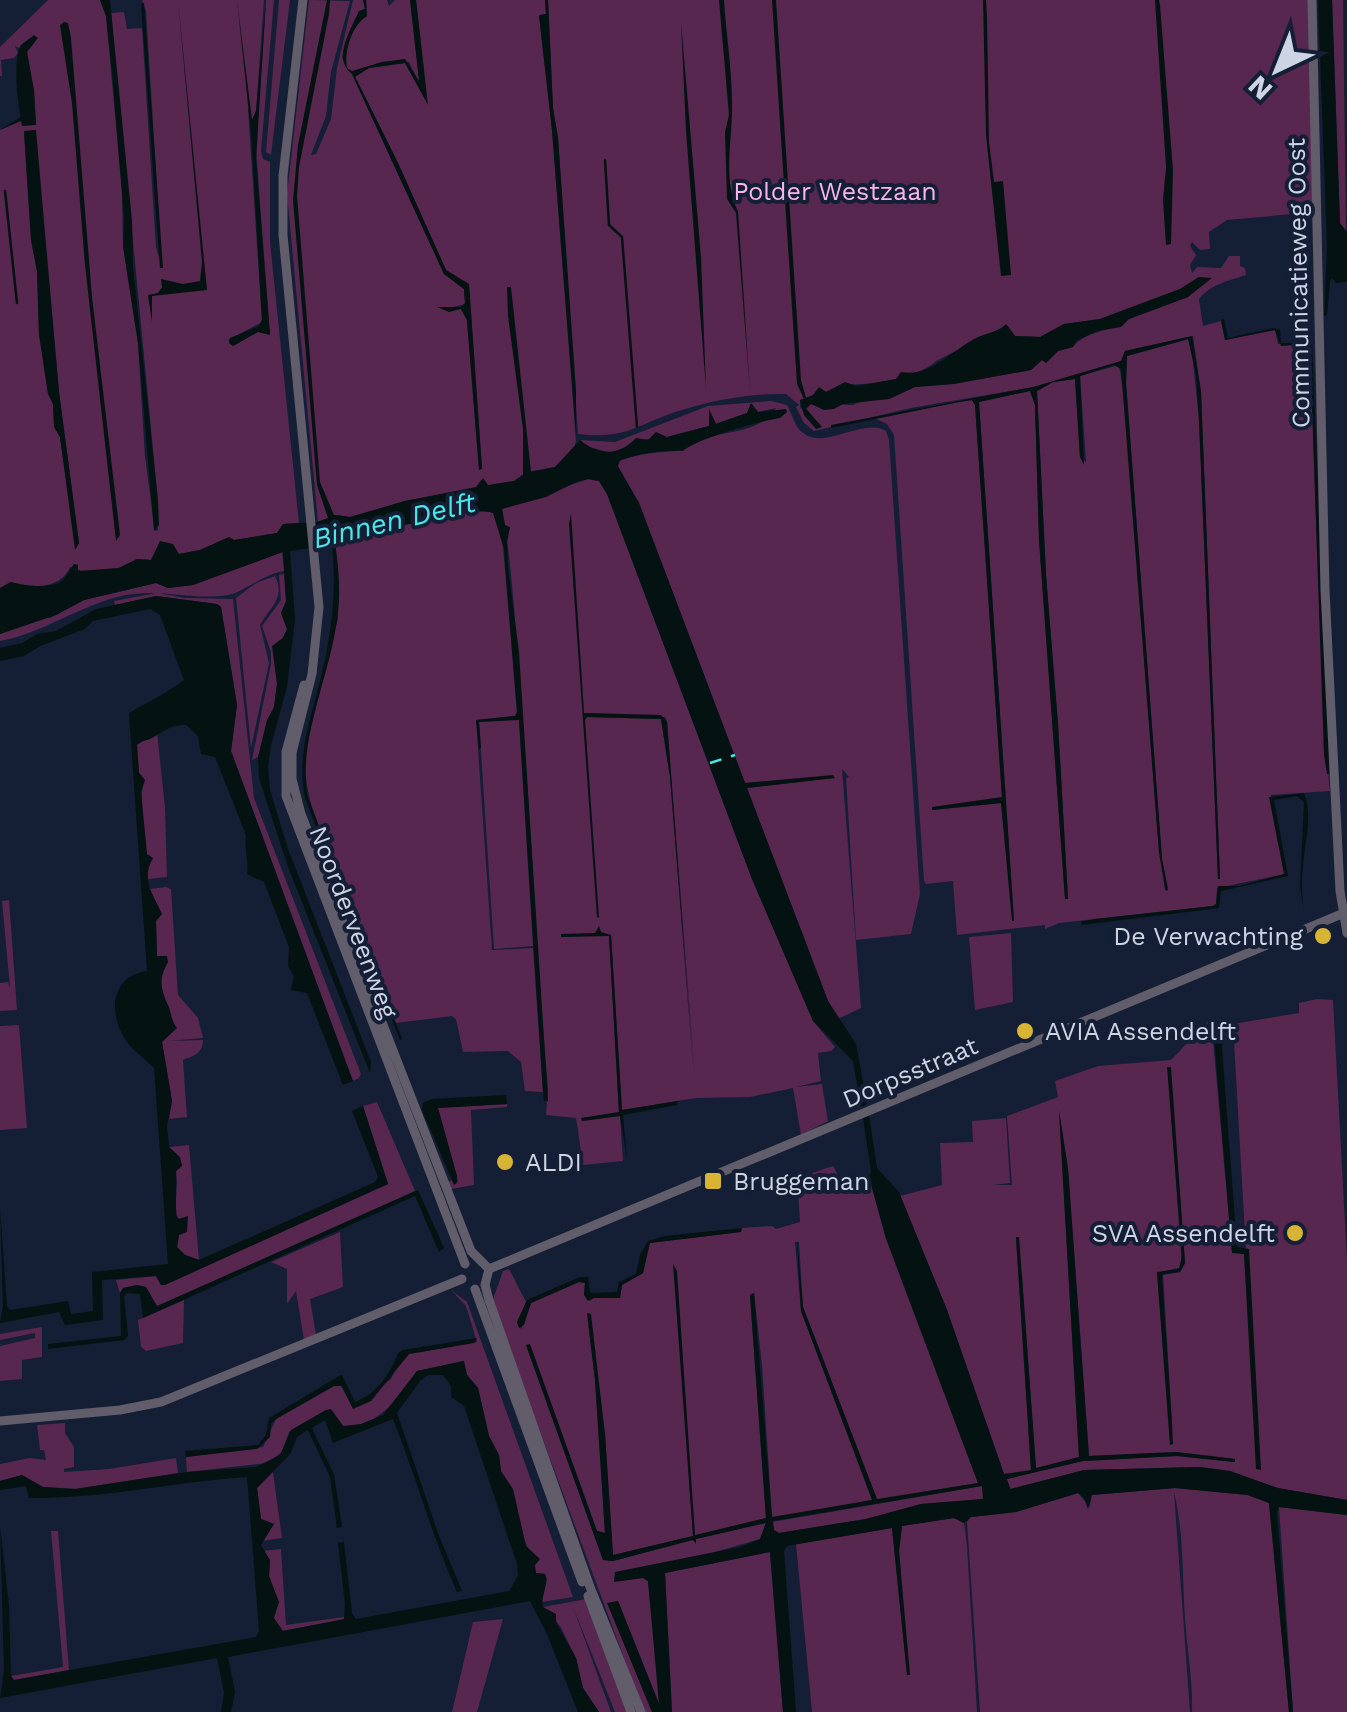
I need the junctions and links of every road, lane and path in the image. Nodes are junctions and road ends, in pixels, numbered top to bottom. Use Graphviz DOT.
graph roads {
  1 [pos="304,0"];
  2 [pos="1312,0"];
  3 [pos="317,583"];
  4 [pos="1345,912"];
  5 [pos="1347,933"];
  6 [pos="476,1260"];
  7 [pos="465,1264"];
  8 [pos="488,1269"];
  9 [pos="462,1279"];
  10 [pos="480,1287"];
  11 [pos="0,1421"];
  12 [pos="631,1712"];
  13 [pos="641,1712"];
  1 -- 3 [label="street, Noorderveenweg"];
  2 -- 4 [label="street, Communicatieweg Oost"];
  3 -- 6 [label="street, Noorderveenweg"];
  3 -- 7 [label="street, Noorderveenweg"];
  4 -- 5 [label="street, Communicatieweg Oost"];
  4 -- 8 [label="street, Dorpsstraat"];
  6 -- 7 [label="street"];
  6 -- 8 [label="street"];
  7 -- 9 [label="street"];
  8 -- 10 [label="street"];
  9 -- 10 [label="street"];
  9 -- 11 [label="street"];
  10 -- 12 [label="street"];
  10 -- 13 [label="street"];
}
